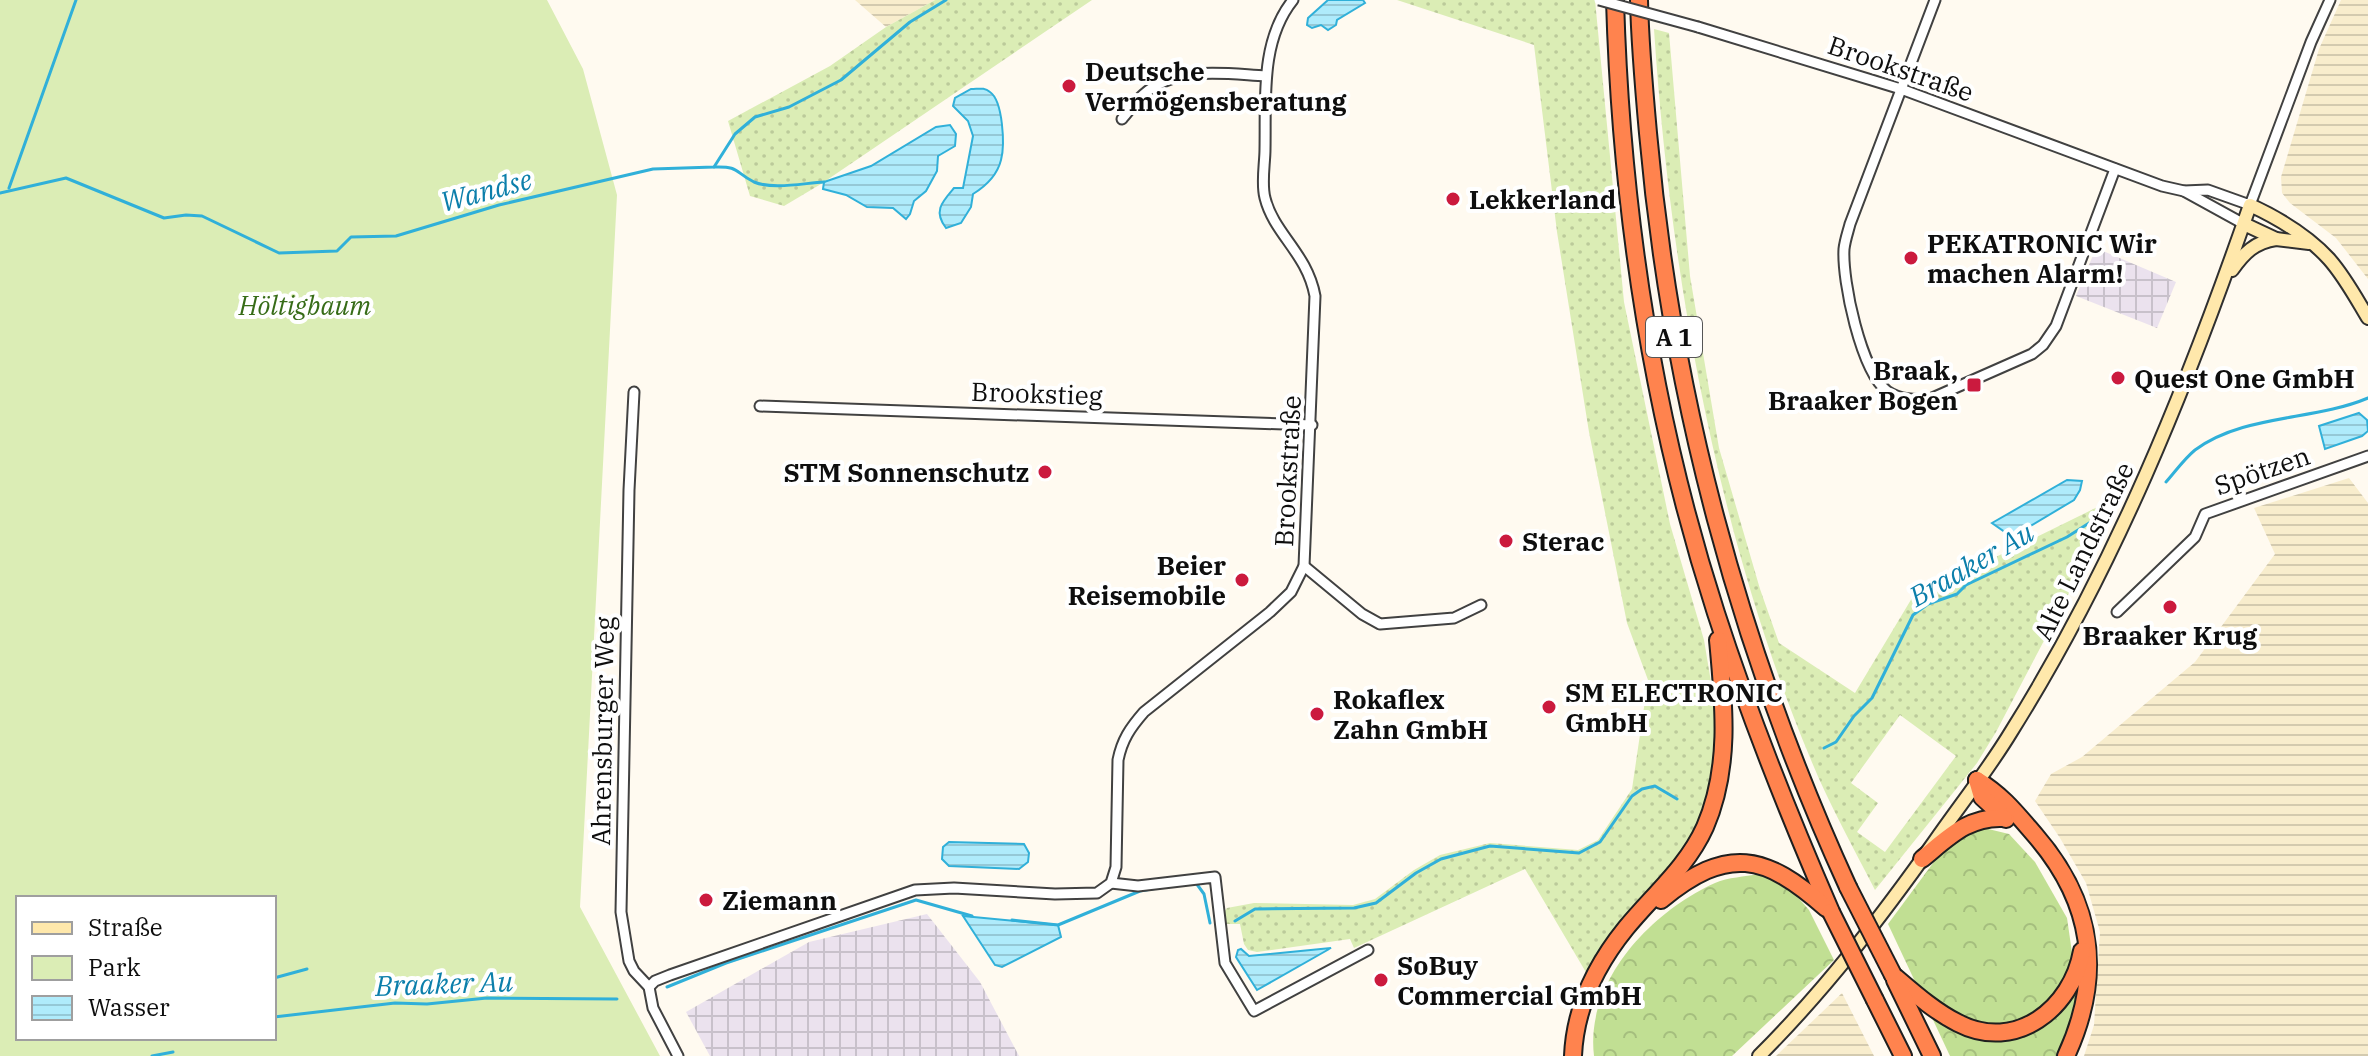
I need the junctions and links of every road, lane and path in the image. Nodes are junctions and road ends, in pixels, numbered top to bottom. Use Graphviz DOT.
graph roads {
  1 [pos="1293,0"];
  2 [pos="1599,0"];
  3 [pos="1615,0"];
  4 [pos="1639,0"];
  5 [pos="1935,0"];
  6 [pos="2330,0"];
  7 [pos="1266,76"];
  8 [pos="1901,89"];
  9 [pos="1122,119"];
  10 [pos="2115,169"];
  11 [pos="2184,191"];
  12 [pos="2250,205"];
  13 [pos="2244,224"];
  14 [pos="2276,239"];
  15 [pos="2309,243"];
  16 [pos="2223,283"];
  17 [pos="2368,318"];
  18 [pos="634,392"];
  19 [pos="760,406"];
  20 [pos="1312,425"];
  21 [pos="2368,456"];
  22 [pos="1304,566"];
  23 [pos="1481,605"];
  24 [pos="1715,610"];
  25 [pos="2117,612"];
  26 [pos="1977,780"];
  27 [pos="2004,818"];
  28 [pos="2034,834"];
  29 [pos="1922,859"];
  30 [pos="1111,883"];
  31 [pos="1831,912"];
  32 [pos="1626,928"];
  33 [pos="2085,934"];
  34 [pos="1368,950"];
  35 [pos="1893,975"];
  36 [pos="649,987"];
  37 [pos="678,1056"];
  38 [pos="1573,1056"];
  39 [pos="1759,1056"];
  40 [pos="1903,1056"];
  41 [pos="1932,1056"];
  42 [pos="2066,1056"];
  1 -- 7 [label="street, Brookstraße"];
  2 -- 8 [label="street, Brookstraße, bridge"];
  3 -- 24 [label="highway, A 1"];
  4 -- 35 [label="highway, A 1, bridge"];
  5 -- 8 [label="street"];
  6 -- 12 [label="street, Alte Landstraße"];
  7 -- 9 [label="street"];
  7 -- 20 [label="street, Brookstraße"];
  8 -- 10 [label="street, Brookstraße"];
  8 -- 10 [label="street"];
  10 -- 11 [label="street, Brookstraße"];
  11 -- 12 [label="street, Brookstraße"];
  11 -- 13 [label="street, Brookstraße"];
  12 -- 13 [label="main road, Alte Landstraße"];
  12 -- 15 [label="main road"];
  13 -- 14 [label="main road"];
  13 -- 16 [label="main road, Alte Landstraße"];
  14 -- 15 [label="main road"];
  14 -- 16 [label="main road"];
  15 -- 17 [label="main road"];
  16 -- 26 [label="main road, Alte Landstraße"];
  18 -- 36 [label="street, Ahrensburger Weg"];
  19 -- 20 [label="street, Brookstieg"];
  20 -- 22 [label="street, Brookstraße"];
  21 -- 25 [label="street, Spötzen"];
  22 -- 23 [label="street"];
  22 -- 30 [label="street, Brookstraße"];
  24 -- 31 [label="highway, A 1"];
  24 -- 32 [label="highway"];
  26 -- 27 [label="highway"];
  26 -- 28 [label="highway"];
  26 -- 29 [label="main road, Alte Landstraße"];
  27 -- 28 [label="highway"];
  27 -- 29 [label="highway"];
  28 -- 33 [label="highway"];
  29 -- 39 [label="main road, Alte Landstraße"];
  30 -- 34 [label="street"];
  30 -- 36 [label="street"];
  31 -- 32 [label="highway"];
  31 -- 40 [label="highway, A 1, bridge"];
  32 -- 38 [label="highway"];
  33 -- 35 [label="highway"];
  33 -- 42 [label="highway"];
  35 -- 41 [label="highway, A 1"];
  36 -- 37 [label="street, Ahrensburger Weg"];
}
